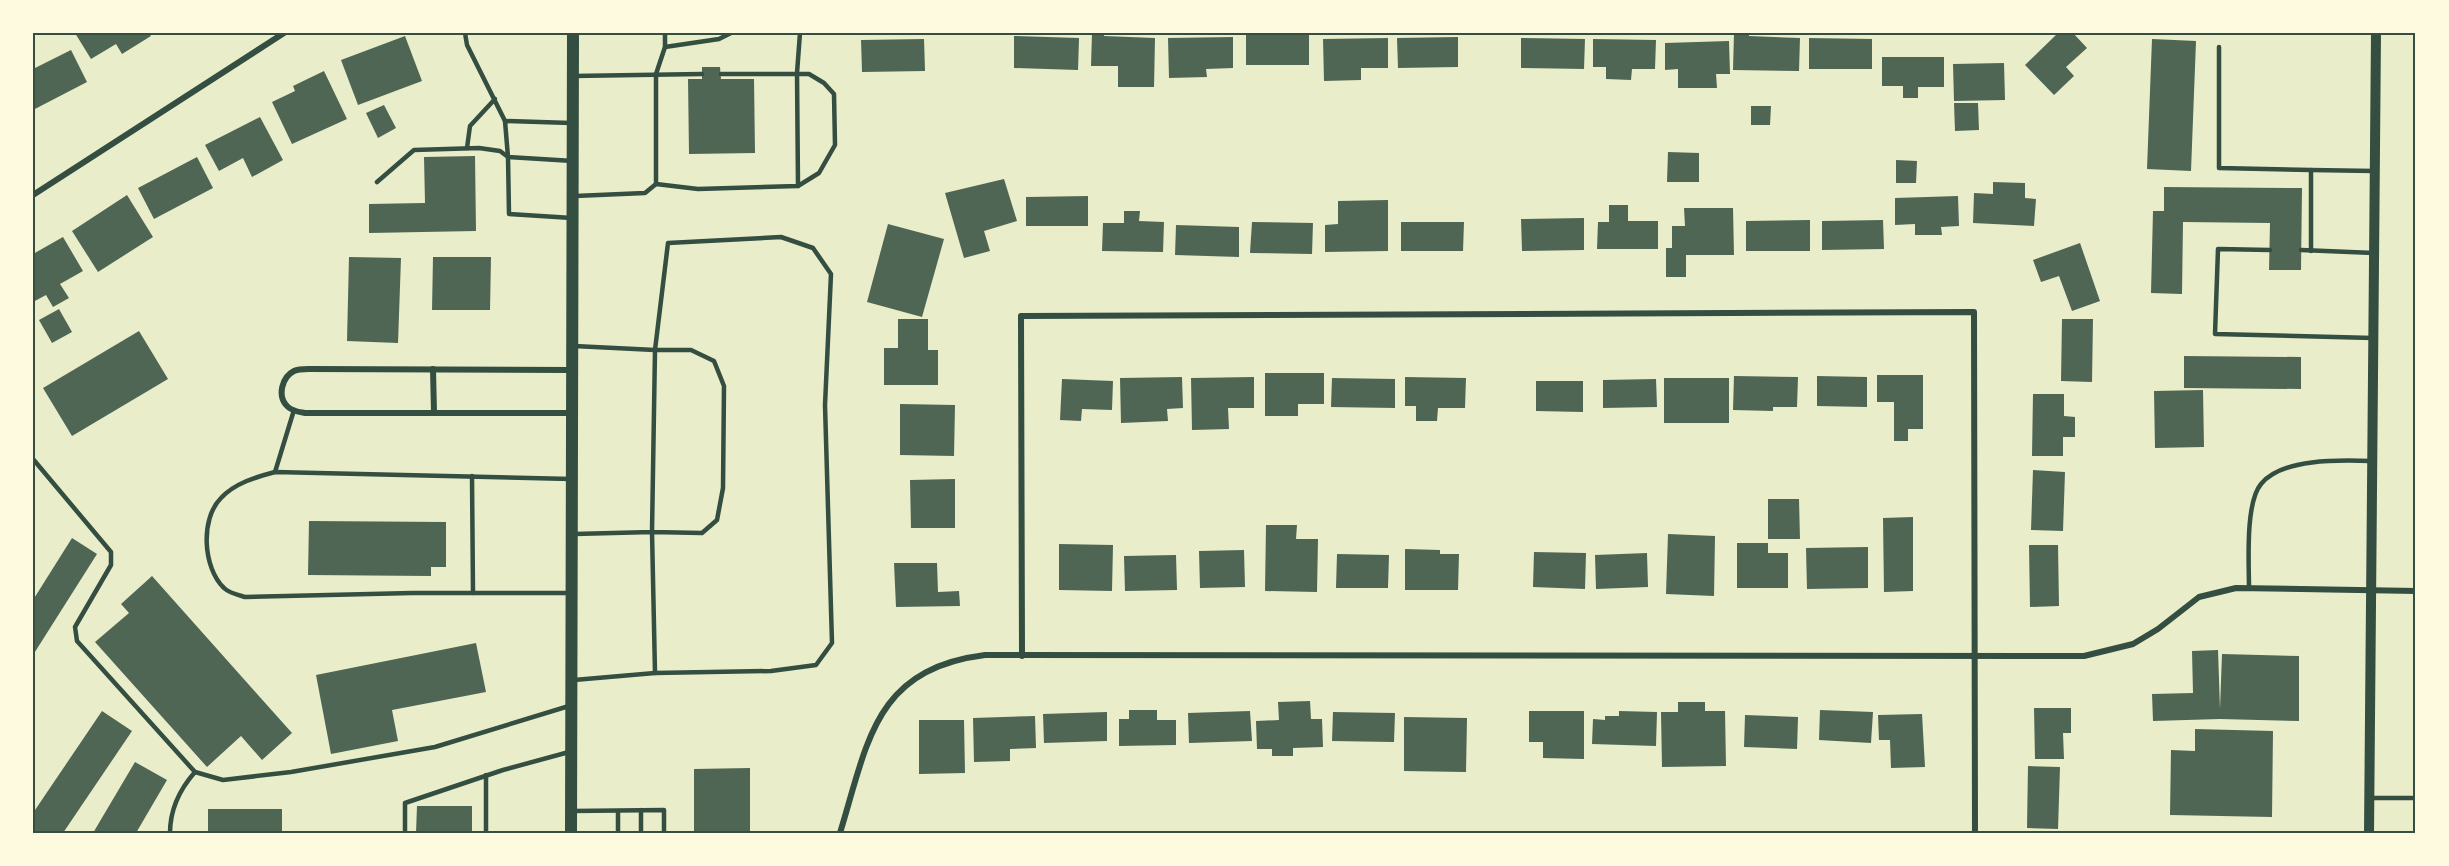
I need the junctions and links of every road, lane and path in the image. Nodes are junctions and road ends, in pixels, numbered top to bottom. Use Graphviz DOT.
graph roads {
  1 [pos="284,33"];
  2 [pos="465,33"];
  3 [pos="573,33"];
  4 [pos="664,33"];
  5 [pos="731,33"];
  6 [pos="800,33"];
  7 [pos="2376,33"];
  8 [pos="665,47"];
  9 [pos="2218,47"];
  10 [pos="797,73"];
  11 [pos="656,74"];
  12 [pos="702,74"];
  13 [pos="721,74"];
  14 [pos="573,76"];
  15 [pos="495,99"];
  16 [pos="505,121"];
  17 [pos="573,123"];
  18 [pos="467,148"];
  19 [pos="508,157"];
  20 [pos="573,161"];
  21 [pos="2311,170"];
  22 [pos="2375,171"];
  23 [pos="377,182"];
  24 [pos="656,184"];
  25 [pos="798,186"];
  26 [pos="33,195"];
  27 [pos="572,196"];
  28 [pos="572,218"];
  29 [pos="2270,250"];
  30 [pos="2301,250"];
  31 [pos="2311,251"];
  32 [pos="2374,253"];
  33 [pos="2374,338"];
  34 [pos="571,346"];
  35 [pos="656,350"];
  36 [pos="433,369"];
  37 [pos="571,370"];
  38 [pos="294,411"];
  39 [pos="434,413"];
  40 [pos="571,413"];
  41 [pos="33,459"];
  42 [pos="2373,461"];
  43 [pos="275,472"];
  44 [pos="472,476"];
  45 [pos="571,478"];
  46 [pos="652,532"];
  47 [pos="571,534"];
  48 [pos="2249,588"];
  49 [pos="2373,590"];
  50 [pos="2416,591"];
  51 [pos="473,593"];
  52 [pos="571,593"];
  53 [pos="1022,656"];
  54 [pos="1975,657"];
  55 [pos="655,673"];
  56 [pos="571,681"];
  57 [pos="571,705"];
  58 [pos="571,752"];
  59 [pos="195,772"];
  60 [pos="486,775"];
  61 [pos="2369,798"];
  62 [pos="2416,798"];
  63 [pos="641,810"];
  64 [pos="618,811"];
  65 [pos="571,812"];
  66 [pos="170,833"];
  67 [pos="405,833"];
  68 [pos="486,833"];
  69 [pos="571,833"];
  70 [pos="618,833"];
  71 [pos="641,833"];
  72 [pos="664,833"];
  73 [pos="840,833"];
  74 [pos="1975,833"];
  75 [pos="2369,833"];
  1 -- 26 [label="street"];
  2 -- 15 [label="lane"];
  3 -- 14 [label="main road"];
  4 -- 8 [label="lane"];
  5 -- 8 [label="lane"];
  6 -- 10 [label="lane"];
  7 -- 22 [label="street"];
  8 -- 11 [label="lane"];
  9 -- 21 [label="lane"];
  10 -- 13 [label="lane"];
  10 -- 25 [label="lane"];
  10 -- 25 [label="lane"];
  11 -- 12 [label="lane"];
  11 -- 14 [label="lane"];
  11 -- 24 [label="lane"];
  14 -- 17 [label="main road"];
  15 -- 16 [label="lane"];
  15 -- 18 [label="lane"];
  16 -- 17 [label="lane"];
  16 -- 19 [label="lane"];
  17 -- 20 [label="main road"];
  18 -- 19 [label="lane"];
  18 -- 23 [label="lane"];
  19 -- 20 [label="lane"];
  19 -- 28 [label="lane"];
  20 -- 27 [label="main road"];
  21 -- 22 [label="lane"];
  21 -- 31 [label="lane"];
  22 -- 32 [label="street"];
  24 -- 25 [label="lane"];
  24 -- 27 [label="lane"];
  27 -- 28 [label="main road"];
  28 -- 34 [label="main road"];
  29 -- 33 [label="lane"];
  30 -- 31 [label="lane"];
  31 -- 32 [label="lane"];
  32 -- 33 [label="street"];
  33 -- 42 [label="street"];
  34 -- 35 [label="lane"];
  34 -- 37 [label="main road"];
  35 -- 46 [label="lane"];
  35 -- 46 [label="lane"];
  35 -- 55 [label="lane"];
  36 -- 37 [label="street"];
  36 -- 38 [label="street"];
  36 -- 39 [label="street"];
  37 -- 40 [label="main road"];
  38 -- 39 [label="street"];
  38 -- 43 [label="lane"];
  39 -- 40 [label="street"];
  40 -- 45 [label="main road"];
  41 -- 59 [label="lane"];
  42 -- 48 [label="lane"];
  42 -- 49 [label="street"];
  43 -- 44 [label="lane"];
  43 -- 51 [label="lane"];
  44 -- 45 [label="lane"];
  44 -- 51 [label="lane"];
  45 -- 47 [label="main road"];
  46 -- 47 [label="lane"];
  46 -- 55 [label="lane"];
  47 -- 52 [label="main road"];
  48 -- 49 [label="street"];
  48 -- 54 [label="street"];
  49 -- 50 [label="street"];
  49 -- 61 [label="street"];
  51 -- 52 [label="lane"];
  52 -- 56 [label="main road"];
  53 -- 54 [label="street"];
  53 -- 54 [label="street"];
  53 -- 73 [label="street"];
  54 -- 74 [label="street"];
  55 -- 56 [label="lane"];
  56 -- 57 [label="main road"];
  57 -- 58 [label="main road"];
  57 -- 59 [label="lane"];
  58 -- 60 [label="lane"];
  58 -- 65 [label="main road"];
  59 -- 66 [label="lane"];
  60 -- 67 [label="lane"];
  60 -- 68 [label="lane"];
  61 -- 62 [label="lane"];
  61 -- 75 [label="street"];
  63 -- 64 [label="lane"];
  63 -- 71 [label="lane"];
  63 -- 72 [label="lane"];
  64 -- 65 [label="lane"];
  64 -- 70 [label="lane"];
  65 -- 69 [label="main road"];
}
